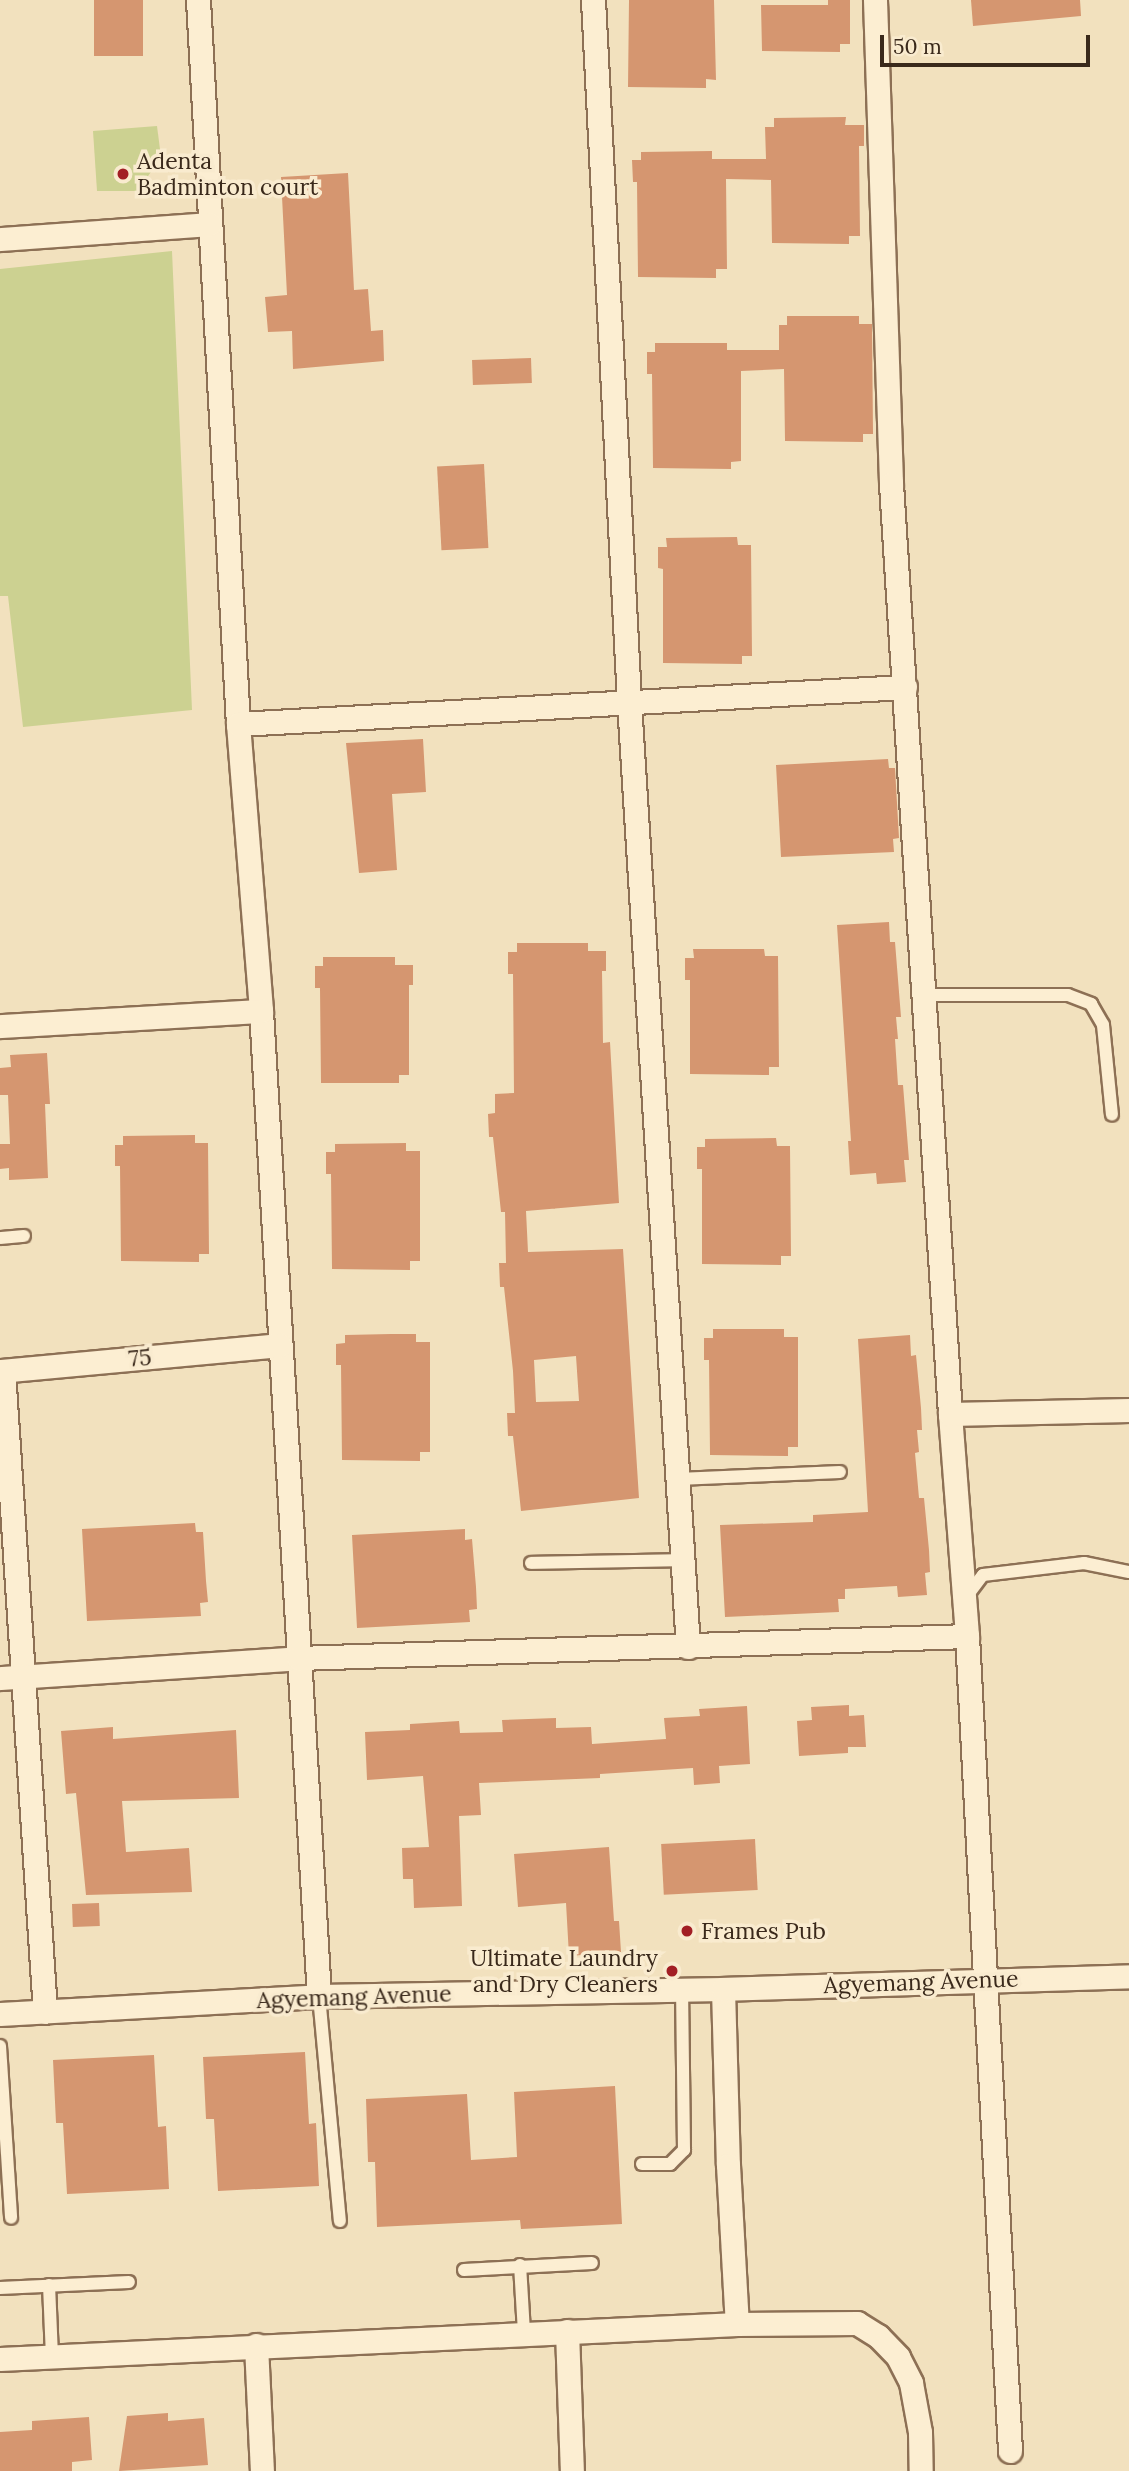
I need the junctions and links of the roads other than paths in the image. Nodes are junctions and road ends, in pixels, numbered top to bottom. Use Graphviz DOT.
graph roads {
  1 [pos="198,0"];
  2 [pos="593,0"];
  3 [pos="875,0"];
  4 [pos="209,223"];
  5 [pos="0,239"];
  6 [pos="905,687"];
  7 [pos="629,702"];
  8 [pos="238,724"];
  9 [pos="924,995"];
  10 [pos="261,1011"];
  11 [pos="0,1026"];
  12 [pos="1112,1115"];
  13 [pos="24,1236"];
  14 [pos="0,1238"];
  15 [pos="280,1345"];
  16 [pos="1,1371"];
  17 [pos="1129,1410"];
  18 [pos="950,1415"];
  19 [pos="840,1472"];
  20 [pos="678,1479"];
  21 [pos="683,1560"];
  22 [pos="531,1563"];
  23 [pos="1129,1572"];
  24 [pos="964,1600"];
  25 [pos="967,1636"];
  26 [pos="688,1647"];
  27 [pos="298,1658"];
  28 [pos="11,1678"];
  29 [pos="1129,1976"];
  30 [pos="987,1978"];
  31 [pos="723,1989"];
  32 [pos="682,1990"];
  33 [pos="318,1996"];
  34 [pos="45,2012"];
  35 [pos="0,2014"];
  36 [pos="0,2046"];
  37 [pos="642,2164"];
  38 [pos="11,2218"];
  39 [pos="340,2221"];
  40 [pos="592,2263"];
  41 [pos="520,2265"];
  42 [pos="464,2270"];
  43 [pos="129,2282"];
  44 [pos="49,2286"];
  45 [pos="0,2288"];
  46 [pos="737,2324"];
  47 [pos="567,2331"];
  48 [pos="524,2333"];
  49 [pos="256,2345"];
  50 [pos="52,2356"];
  51 [pos="0,2359"];
  52 [pos="1010,2451"];
  53 [pos="262,2471"];
  54 [pos="572,2471"];
  55 [pos="921,2471"];
  1 -- 4 [label="street"];
  2 -- 7 [label="street"];
  3 -- 6 [label="street"];
  4 -- 5 [label="street"];
  4 -- 8 [label="street"];
  6 -- 7 [label="street"];
  6 -- 9 [label="street"];
  7 -- 8 [label="street"];
  7 -- 20 [label="street"];
  8 -- 10 [label="street"];
  9 -- 12 [label="lane"];
  9 -- 18 [label="street"];
  10 -- 11 [label="street"];
  10 -- 15 [label="street"];
  13 -- 14 [label="lane"];
  15 -- 16 [label="street, 75"];
  15 -- 27 [label="street"];
  16 -- 28 [label="street"];
  17 -- 18 [label="street"];
  18 -- 24 [label="street"];
  19 -- 20 [label="lane"];
  20 -- 21 [label="street"];
  21 -- 22 [label="lane"];
  21 -- 26 [label="street"];
  23 -- 24 [label="lane"];
  24 -- 25 [label="street"];
  25 -- 26 [label="street"];
  25 -- 30 [label="street"];
  26 -- 27 [label="street"];
  27 -- 28 [label="street"];
  27 -- 33 [label="street"];
  28 -- 34 [label="street"];
  29 -- 30 [label="street, Agyemang Avenue"];
  30 -- 31 [label="street, Agyemang Avenue"];
  30 -- 52 [label="street"];
  31 -- 32 [label="street, Agyemang Avenue"];
  31 -- 46 [label="street"];
  32 -- 33 [label="street, Agyemang Avenue"];
  32 -- 37 [label="lane"];
  33 -- 34 [label="street, Agyemang Avenue"];
  33 -- 39 [label="lane"];
  34 -- 35 [label="street, Agyemang Avenue"];
  36 -- 38 [label="lane"];
  40 -- 41 [label="lane"];
  41 -- 42 [label="lane"];
  41 -- 48 [label="lane"];
  43 -- 44 [label="lane"];
  44 -- 45 [label="lane"];
  44 -- 50 [label="lane"];
  46 -- 47 [label="street"];
  46 -- 55 [label="street"];
  47 -- 48 [label="street"];
  47 -- 54 [label="street"];
  48 -- 49 [label="street"];
  49 -- 50 [label="street"];
  49 -- 53 [label="street"];
  50 -- 51 [label="street"];
}
